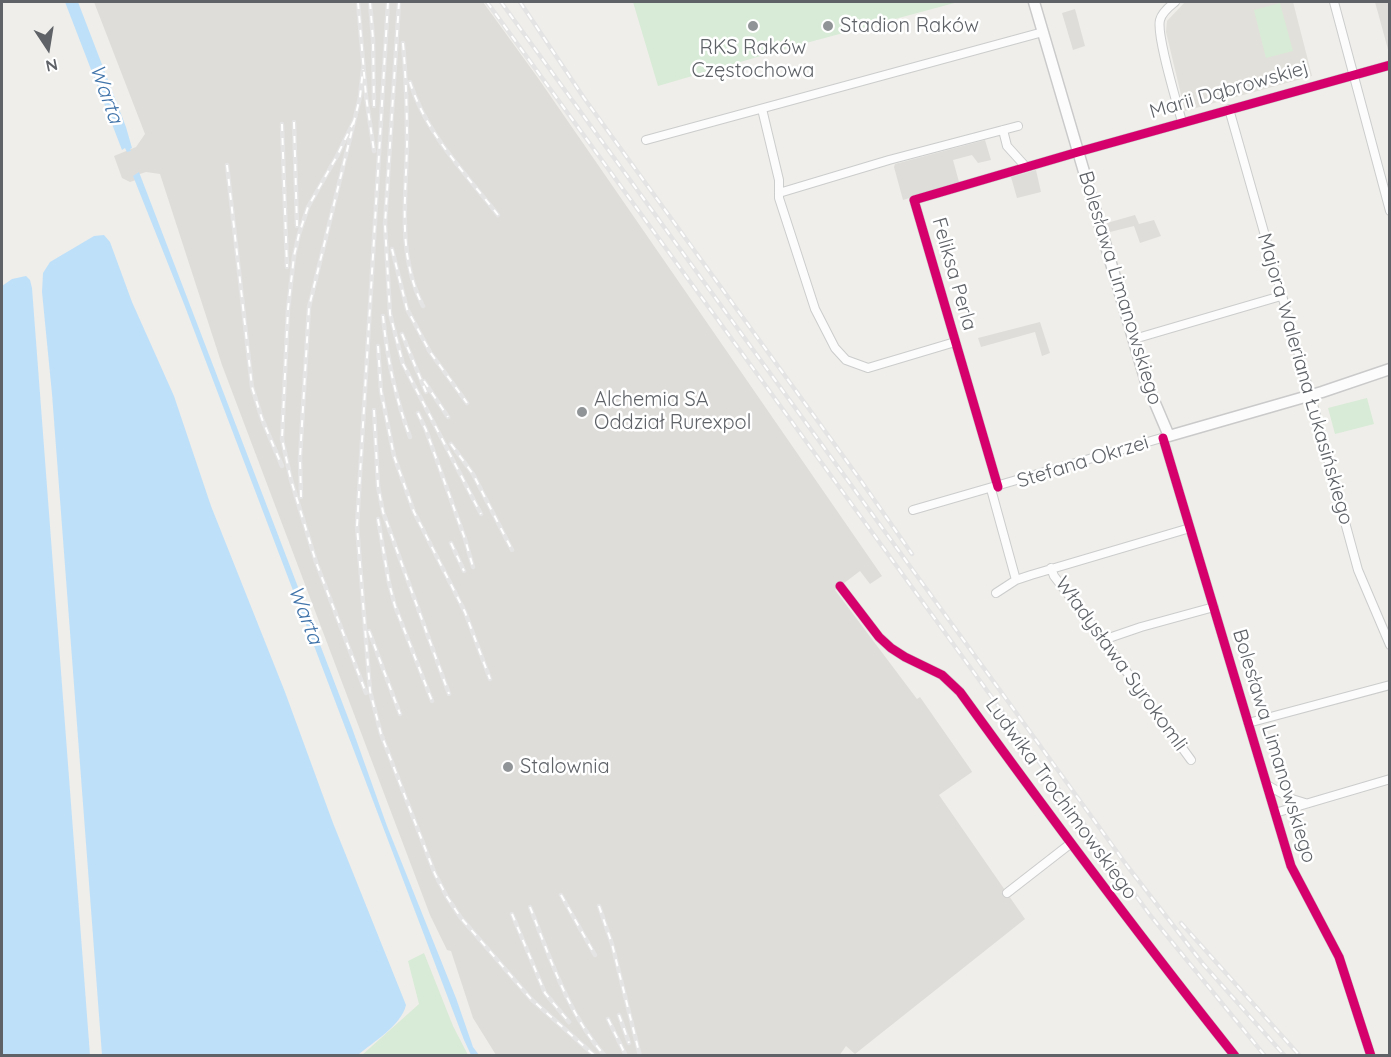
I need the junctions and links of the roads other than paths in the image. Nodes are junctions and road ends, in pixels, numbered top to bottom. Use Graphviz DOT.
graph roads {
  1 [pos="1034,2"];
  2 [pos="1175,2"];
  3 [pos="1334,2"];
  4 [pos="1043,32"];
  5 [pos="1389,65"];
  6 [pos="1353,74"];
  7 [pos="762,109"];
  8 [pos="1229,109"];
  9 [pos="1182,122"];
  10 [pos="1018,126"];
  11 [pos="1003,130"];
  12 [pos="646,140"];
  13 [pos="1078,152"];
  14 [pos="1026,167"];
  15 [pos="779,193"];
  16 [pos="1389,211"];
  17 [pos="1281,296"];
  18 [pos="1134,339"];
  19 [pos="955,342"];
  20 [pos="1389,369"];
  21 [pos="1311,395"];
  22 [pos="1166,437"];
  23 [pos="994,488"];
  24 [pos="913,510"];
  25 [pos="1190,528"];
  26 [pos="1051,568"];
  27 [pos="1016,580"];
  28 [pos="840,585"];
  29 [pos="996,593"];
  30 [pos="1214,608"];
  31 [pos="1103,640"];
  32 [pos="1389,645"];
  33 [pos="1389,685"];
  34 [pos="1248,723"];
  35 [pos="1191,760"];
  36 [pos="1389,779"];
  37 [pos="1267,785"];
  38 [pos="1307,803"];
  39 [pos="1275,813"];
  40 [pos="1070,844"];
  41 [pos="1007,893"];
  42 [pos="1235,1056"];
  43 [pos="1371,1056"];
  1 -- 4 [label="street, Bolesława Limanowskiego"];
  2 -- 9 [label="street"];
  3 -- 6 [label="street"];
  4 -- 7 [label="street"];
  4 -- 13 [label="street, Bolesława Limanowskiego"];
  5 -- 6 [label="street, Marii Dąbrowskiej"];
  6 -- 8 [label="street, Marii Dąbrowskiej"];
  6 -- 16 [label="street"];
  7 -- 12 [label="street"];
  7 -- 15 [label="street"];
  8 -- 9 [label="street, Marii Dąbrowskiej"];
  8 -- 17 [label="street, Majora Waleriana Łukasińskiego"];
  9 -- 13 [label="street, Marii Dąbrowskiej"];
  10 -- 11 [label="street"];
  11 -- 14 [label="street"];
  11 -- 15 [label="street"];
  13 -- 14 [label="street, Feliksa Perla"];
  13 -- 18 [label="street, Bolesława Limanowskiego"];
  14 -- 19 [label="street, Feliksa Perla"];
  15 -- 19 [label="street"];
  17 -- 18 [label="street"];
  17 -- 21 [label="street, Majora Waleriana Łukasińskiego"];
  18 -- 22 [label="street, Bolesława Limanowskiego"];
  19 -- 23 [label="street, Feliksa Perla"];
  20 -- 21 [label="street, Stefana Okrzei"];
  21 -- 22 [label="street, Stefana Okrzei"];
  21 -- 32 [label="street, Majora Waleriana Łukasińskiego"];
  22 -- 23 [label="street, Stefana Okrzei"];
  22 -- 25 [label="street, Bolesława Limanowskiego"];
  23 -- 24 [label="street, Stefana Okrzei"];
  23 -- 27 [label="street, Feliksa Perla"];
  25 -- 26 [label="street"];
  25 -- 30 [label="street, Bolesława Limanowskiego"];
  26 -- 27 [label="street"];
  26 -- 31 [label="street, Władysława Syrokomli"];
  27 -- 29 [label="street"];
  28 -- 40 [label="street, Ludwika Trochimowskiego"];
  30 -- 31 [label="street"];
  30 -- 34 [label="street, Bolesława Limanowskiego"];
  31 -- 35 [label="street, Władysława Syrokomli"];
  33 -- 34 [label="street"];
  34 -- 37 [label="street, Bolesława Limanowskiego"];
  36 -- 38 [label="street"];
  37 -- 38 [label="street"];
  37 -- 39 [label="street, Bolesława Limanowskiego"];
  38 -- 39 [label="street"];
  39 -- 43 [label="street, Bolesława Limanowskiego"];
  40 -- 41 [label="street"];
  40 -- 42 [label="street, Ludwika Trochimowskiego"];
}
